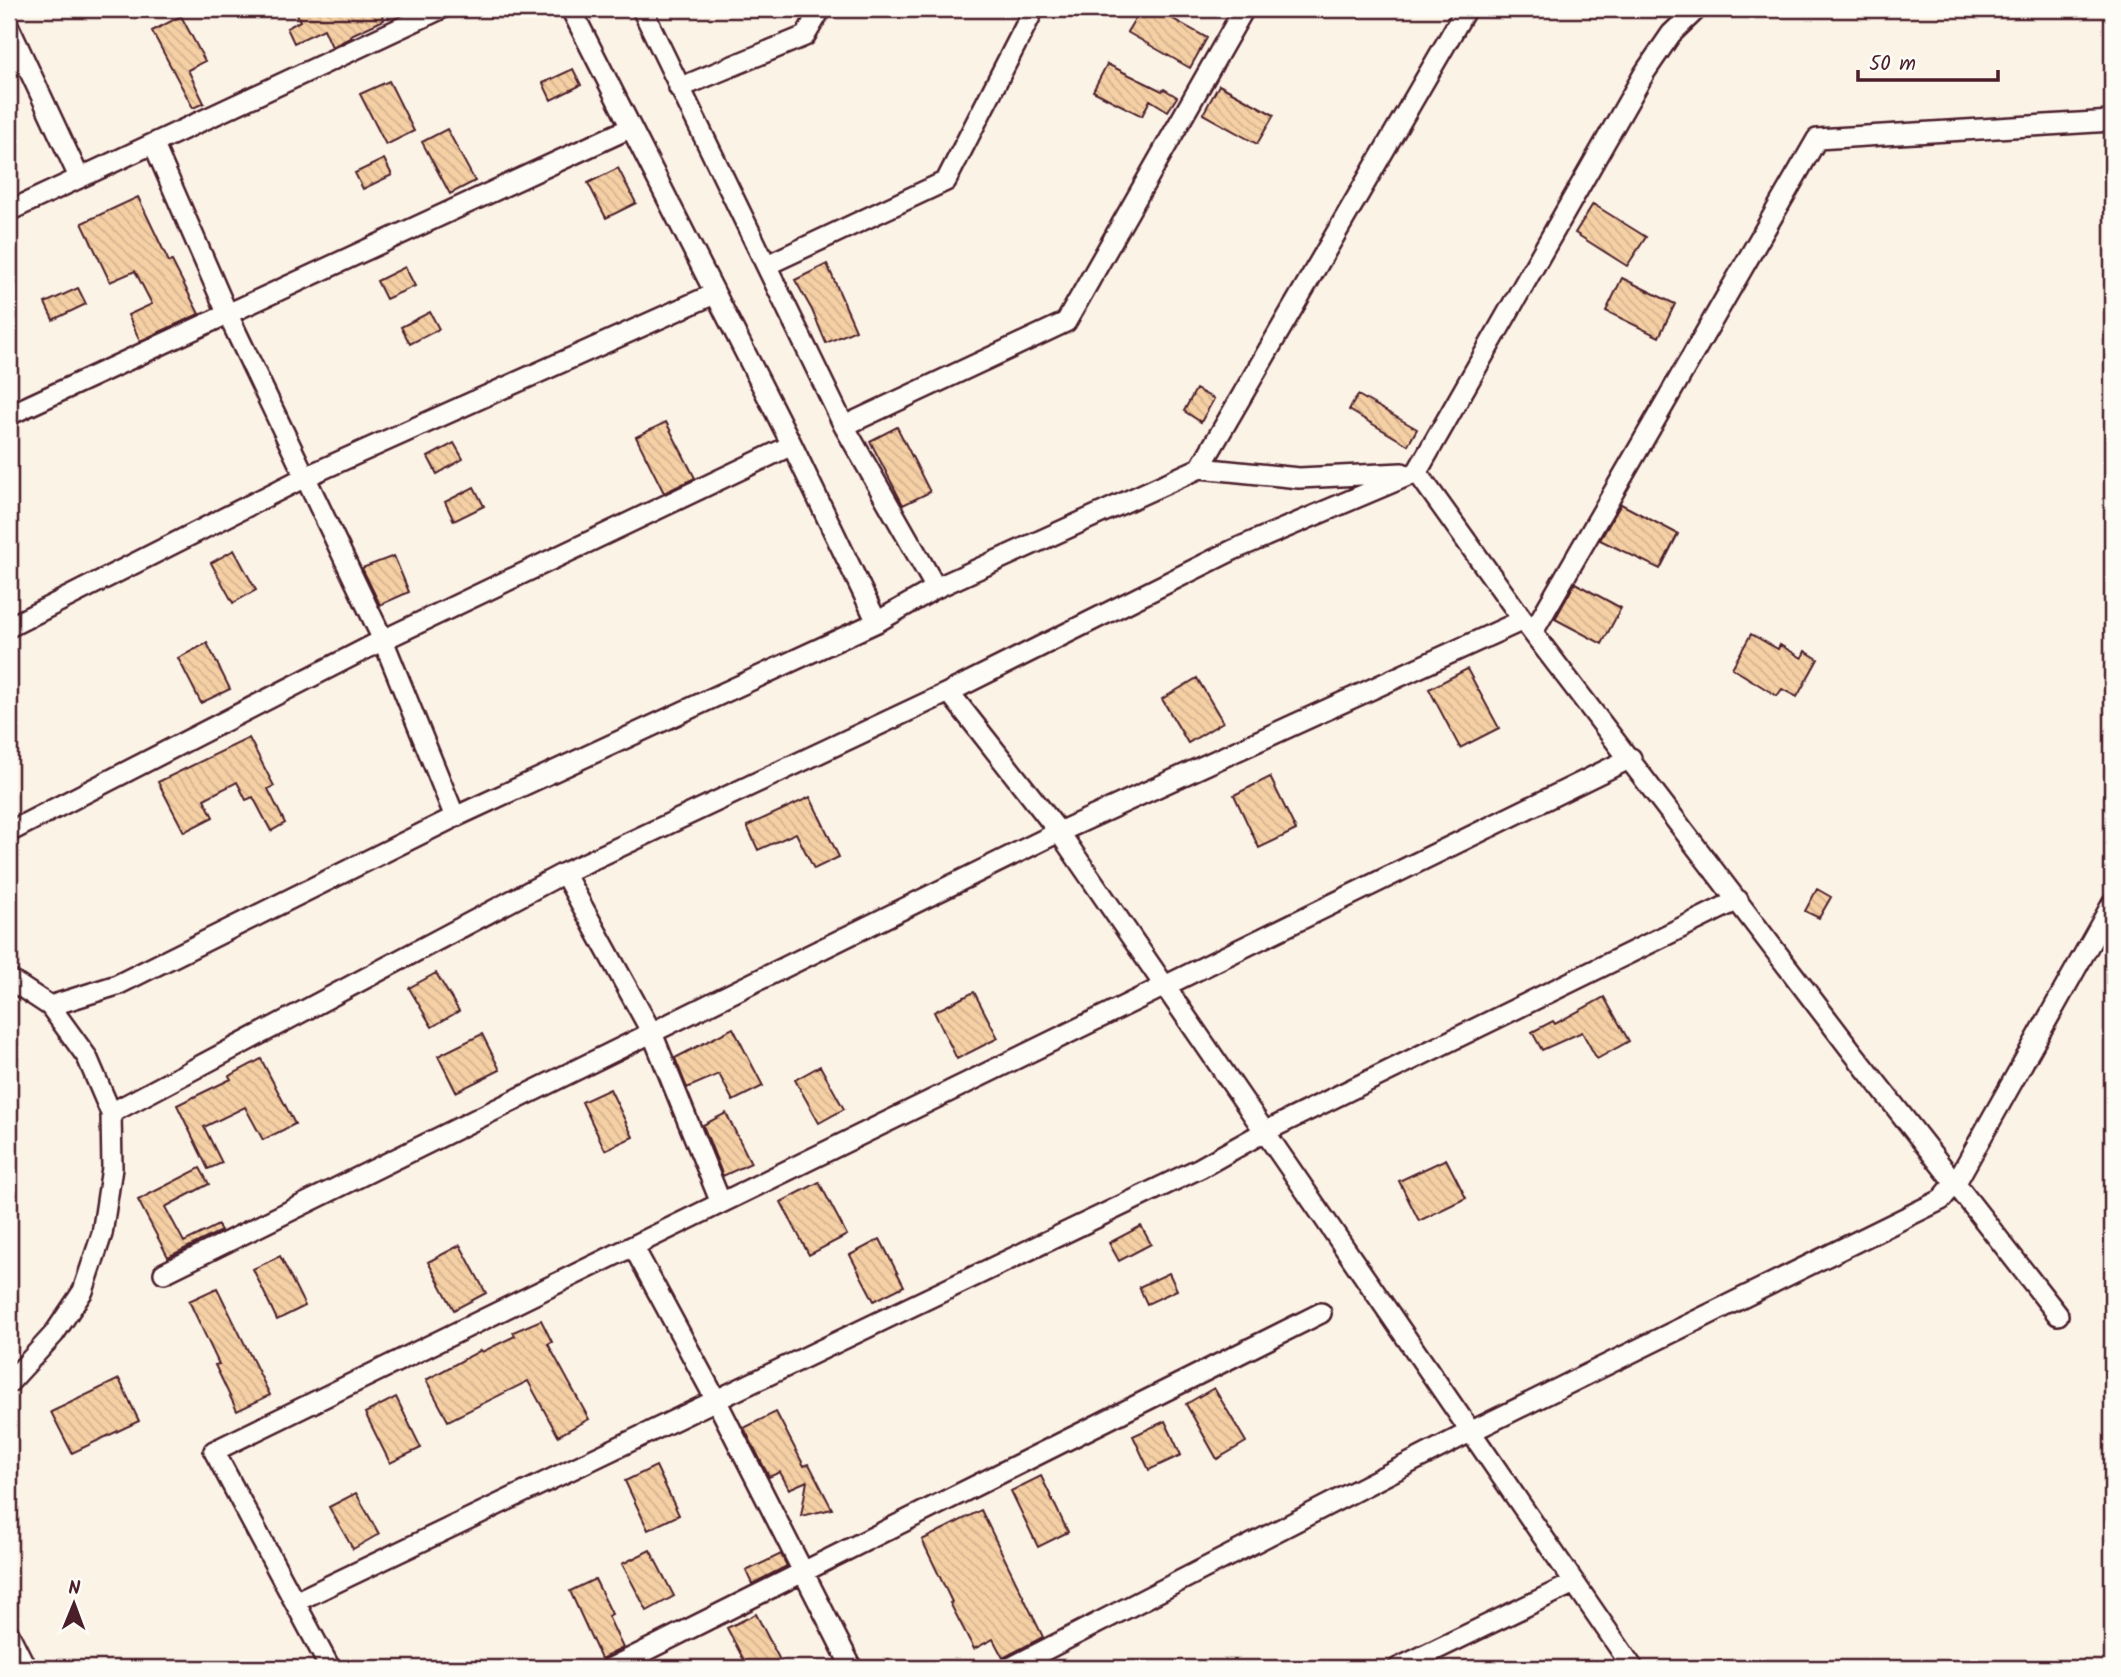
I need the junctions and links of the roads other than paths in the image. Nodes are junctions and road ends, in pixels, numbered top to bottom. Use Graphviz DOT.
graph roads {
  1 [pos="441,9"];
  2 [pos="571,9"];
  3 [pos="642,9"];
  4 [pos="821,9"];
  5 [pos="1034,9"];
  6 [pos="1244,9"];
  7 [pos="1466,9"];
  8 [pos="1697,9"];
  9 [pos="9,27"];
  10 [pos="680,88"];
  11 [pos="2112,121"];
  12 [pos="631,128"];
  13 [pos="154,145"];
  14 [pos="79,177"];
  15 [pos="9,211"];
  16 [pos="767,265"];
  17 [pos="714,294"];
  18 [pos="228,315"];
  19 [pos="9,415"];
  20 [pos="844,426"];
  21 [pos="792,445"];
  22 [pos="1200,468"];
  23 [pos="1417,472"];
  24 [pos="305,477"];
  25 [pos="936,588"];
  26 [pos="877,622"];
  27 [pos="1528,626"];
  28 [pos="9,628"];
  29 [pos="383,640"];
  30 [pos="949,692"];
  31 [pos="1631,758"];
  32 [pos="456,817"];
  33 [pos="9,832"];
  34 [pos="1059,832"];
  35 [pos="564,873"];
  36 [pos="1738,900"];
  37 [pos="2112,904"];
  38 [pos="9,979"];
  39 [pos="1163,986"];
  40 [pos="50,1006"];
  41 [pos="652,1033"];
  42 [pos="111,1113"];
  43 [pos="1264,1132"];
  44 [pos="1955,1183"];
  45 [pos="721,1203"];
  46 [pos="633,1245"];
  47 [pos="164,1273"];
  48 [pos="1321,1313"];
  49 [pos="2058,1315"];
  50 [pos="9,1382"];
  51 [pos="716,1400"];
  52 [pos="1470,1432"];
  53 [pos="803,1572"];
  54 [pos="1574,1583"];
  55 [pos="295,1602"];
  56 [pos="9,1634"];
  57 [pos="26,1668"];
  58 [pos="330,1668"];
  59 [pos="611,1668"];
  60 [pos="852,1668"];
  61 [pos="1010,1668"];
  62 [pos="1398,1668"];
  63 [pos="1633,1668"];
  1 -- 13 [label="street"];
  2 -- 12 [label="street"];
  3 -- 10 [label="street"];
  4 -- 10 [label="street"];
  5 -- 16 [label="street"];
  6 -- 20 [label="street"];
  7 -- 22 [label="street"];
  8 -- 23 [label="street"];
  9 -- 14 [label="street"];
  10 -- 16 [label="street"];
  11 -- 27 [label="street"];
  12 -- 17 [label="street"];
  12 -- 18 [label="street"];
  13 -- 14 [label="street"];
  13 -- 18 [label="street"];
  14 -- 15 [label="street"];
  16 -- 20 [label="street"];
  17 -- 21 [label="street"];
  17 -- 24 [label="street"];
  18 -- 19 [label="street"];
  18 -- 24 [label="street"];
  20 -- 25 [label="street"];
  21 -- 26 [label="street"];
  21 -- 29 [label="street"];
  22 -- 23 [label="street"];
  22 -- 25 [label="street"];
  23 -- 27 [label="street"];
  23 -- 30 [label="street"];
  24 -- 28 [label="street"];
  24 -- 29 [label="street"];
  25 -- 26 [label="street"];
  26 -- 32 [label="street"];
  27 -- 31 [label="street"];
  27 -- 34 [label="street"];
  29 -- 32 [label="street"];
  29 -- 33 [label="street"];
  30 -- 34 [label="street"];
  30 -- 35 [label="street"];
  31 -- 36 [label="street"];
  31 -- 39 [label="street"];
  32 -- 40 [label="street"];
  34 -- 39 [label="street"];
  34 -- 41 [label="street"];
  35 -- 41 [label="street"];
  35 -- 42 [label="street"];
  36 -- 43 [label="street"];
  36 -- 44 [label="street"];
  37 -- 44 [label="street"];
  38 -- 40 [label="street"];
  39 -- 43 [label="street"];
  39 -- 45 [label="street"];
  40 -- 42 [label="street"];
  41 -- 45 [label="street"];
  41 -- 47 [label="street"];
  42 -- 50 [label="street"];
  43 -- 51 [label="street"];
  43 -- 52 [label="street"];
  44 -- 49 [label="street"];
  44 -- 52 [label="street"];
  45 -- 46 [label="street"];
  46 -- 51 [label="street"];
  46 -- 55 [label="street"];
  48 -- 53 [label="street"];
  51 -- 53 [label="street"];
  51 -- 55 [label="street"];
  52 -- 54 [label="street"];
  52 -- 61 [label="street"];
  53 -- 59 [label="street"];
  53 -- 60 [label="street"];
  54 -- 62 [label="street"];
  54 -- 63 [label="street"];
  55 -- 58 [label="street"];
  56 -- 57 [label="street"];
}
